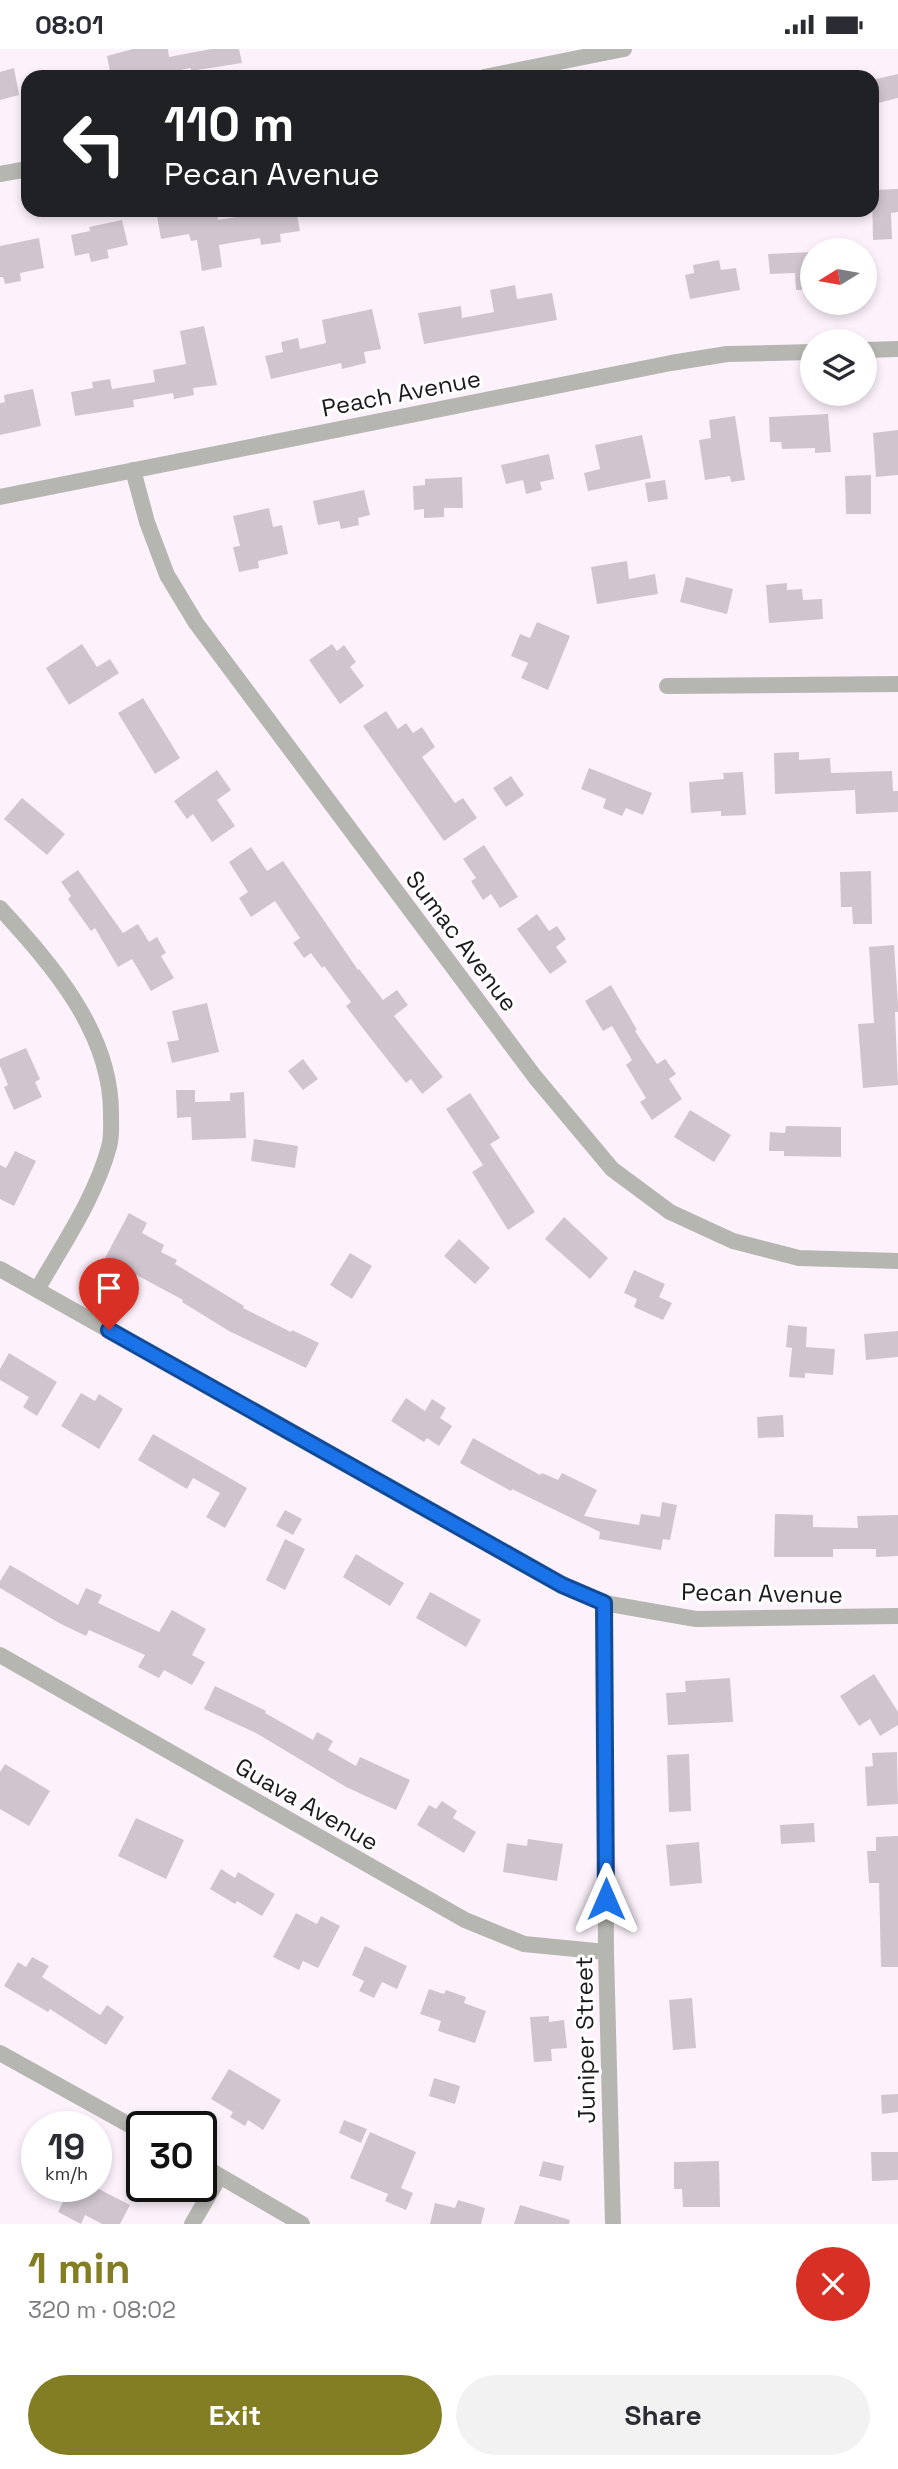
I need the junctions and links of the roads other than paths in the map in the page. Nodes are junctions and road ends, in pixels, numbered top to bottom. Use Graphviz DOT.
graph roads {
  1 [pos="624,49"];
  2 [pos="519,70"];
  3 [pos="21,170"];
  4 [pos="0,174"];
  5 [pos="898,349"];
  6 [pos="877,350"];
  7 [pos="800,352"];
  8 [pos="133,470"];
  9 [pos="0,497"];
  10 [pos="898,684"];
  11 [pos="667,686"];
  12 [pos="0,908"];
  13 [pos="898,1261"];
  14 [pos="0,1269"];
  15 [pos="37,1290"];
  16 [pos="604,1603"];
  17 [pos="898,1616"];
  18 [pos="0,1655"];
  19 [pos="606,1952"];
  20 [pos="0,2053"];
  21 [pos="126,2123"];
  22 [pos="217,2174"];
  23 [pos="220,2176"];
  24 [pos="192,2224"];
  25 [pos="302,2224"];
  26 [pos="613,2224"];
  1 -- 2 [label="street"];
  3 -- 4 [label="street"];
  5 -- 6 [label="street"];
  7 -- 8 [label="street, Peach Avenue"];
  8 -- 9 [label="street, Peach Avenue"];
  8 -- 13 [label="street, Sumac Avenue"];
  10 -- 11 [label="street"];
  12 -- 15 [label="street"];
  14 -- 15 [label="street, Pecan Avenue"];
  15 -- 16 [label="street, Pecan Avenue"];
  16 -- 17 [label="street, Pecan Avenue"];
  16 -- 19 [label="street, Juniper Street"];
  18 -- 19 [label="street, Guava Avenue"];
  19 -- 26 [label="street, Juniper Street"];
  20 -- 21 [label="street"];
  22 -- 23 [label="street"];
  23 -- 24 [label="street"];
  23 -- 25 [label="street"];
}
